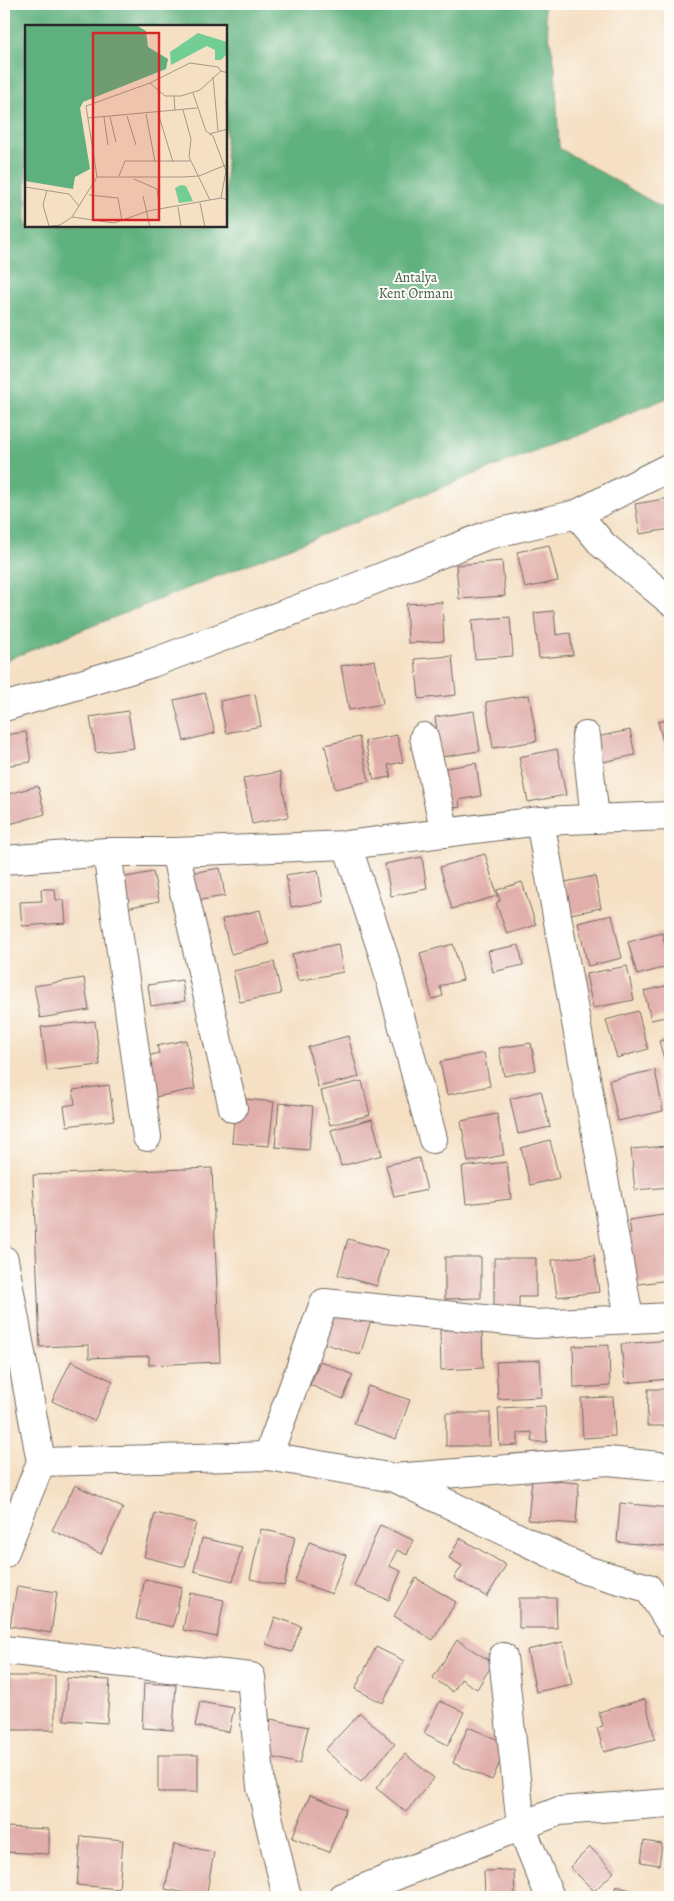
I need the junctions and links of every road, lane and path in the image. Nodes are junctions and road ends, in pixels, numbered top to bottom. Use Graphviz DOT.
graph roads {
  1 [pos="670,467"];
  2 [pos="577,514"];
  3 [pos="670,601"];
  4 [pos="4,707"];
  5 [pos="586,736"];
  6 [pos="424,737"];
  7 [pos="595,819"];
  8 [pos="540,821"];
  9 [pos="668,823"];
  10 [pos="445,833"];
  11 [pos="347,845"];
  12 [pos="107,852"];
  13 [pos="175,852"];
  14 [pos="4,860"];
  15 [pos="233,1108"];
  16 [pos="147,1137"];
  17 [pos="432,1139"];
  18 [pos="4,1260"];
  19 [pos="670,1316"];
  20 [pos="629,1318"];
  21 [pos="268,1456"];
  22 [pos="41,1462"];
  23 [pos="670,1467"];
  24 [pos="394,1478"];
  25 [pos="4,1554"];
  26 [pos="670,1623"];
  27 [pos="4,1650"];
  28 [pos="503,1657"];
  29 [pos="670,1804"];
  30 [pos="521,1826"];
  31 [pos="287,1897"];
  32 [pos="342,1897"];
  33 [pos="550,1897"];
  1 -- 2 [label="street"];
  2 -- 3 [label="street"];
  2 -- 4 [label="street"];
  5 -- 7 [label="street"];
  6 -- 10 [label="street"];
  7 -- 8 [label="street"];
  7 -- 9 [label="street"];
  8 -- 10 [label="street"];
  8 -- 20 [label="street"];
  10 -- 11 [label="street"];
  11 -- 13 [label="street"];
  11 -- 17 [label="street"];
  12 -- 13 [label="street"];
  12 -- 14 [label="street"];
  12 -- 16 [label="street"];
  13 -- 15 [label="street"];
  18 -- 22 [label="street"];
  19 -- 20 [label="street"];
  20 -- 21 [label="street"];
  21 -- 22 [label="street"];
  21 -- 24 [label="street"];
  22 -- 25 [label="street"];
  23 -- 24 [label="street"];
  24 -- 26 [label="street"];
  27 -- 31 [label="street"];
  28 -- 30 [label="street"];
  29 -- 30 [label="street"];
  30 -- 32 [label="street"];
  30 -- 33 [label="street"];
}
